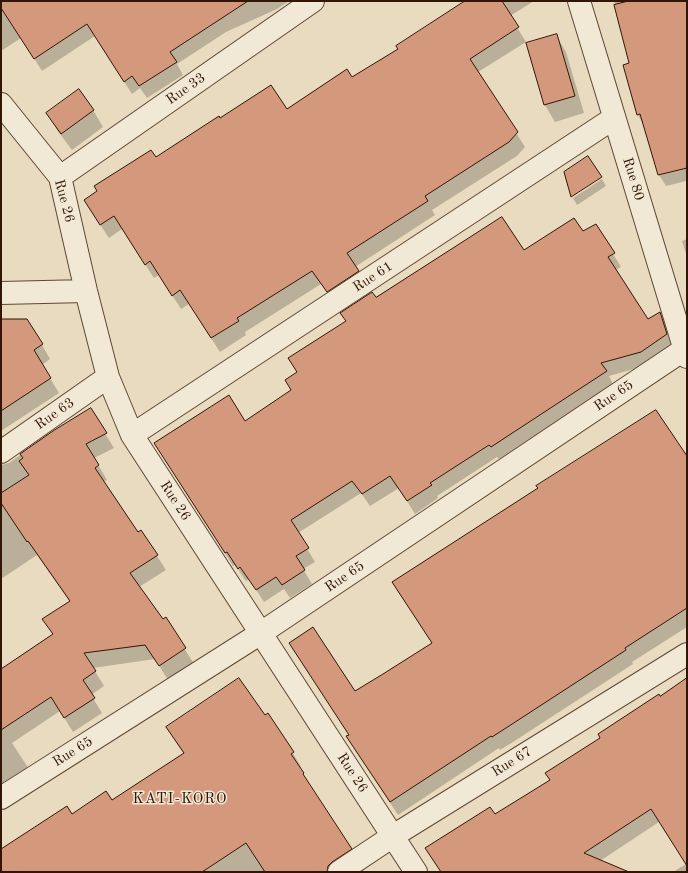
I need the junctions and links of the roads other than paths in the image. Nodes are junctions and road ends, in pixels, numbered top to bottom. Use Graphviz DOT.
graph roads {
  1 [pos="312,1"];
  2 [pos="579,1"];
  3 [pos="1,104"];
  4 [pos="614,118"];
  5 [pos="60,177"];
  6 [pos="86,291"];
  7 [pos="1,293"];
  8 [pos="686,353"];
  9 [pos="108,377"];
  10 [pos="132,435"];
  11 [pos="1,452"];
  12 [pos="261,633"];
  13 [pos="687,654"];
  14 [pos="1,798"];
  15 [pos="393,836"];
  16 [pos="339,872"];
  17 [pos="416,872"];
  1 -- 5 [label="street, Rue 33"];
  2 -- 4 [label="street, Rue 80"];
  3 -- 5 [label="street, Rue 26"];
  4 -- 8 [label="street, Rue 80"];
  4 -- 10 [label="street, Rue 61"];
  5 -- 6 [label="street, Rue 26"];
  6 -- 7 [label="street"];
  6 -- 9 [label="street, Rue 26"];
  8 -- 12 [label="street, Rue 65"];
  9 -- 10 [label="street, Rue 26"];
  9 -- 11 [label="street, Rue 63"];
  10 -- 12 [label="street, Rue 26"];
  12 -- 14 [label="street, Rue 65"];
  12 -- 15 [label="street, Rue 26"];
  13 -- 15 [label="street, Rue 67"];
  15 -- 16 [label="street, Rue 67"];
  15 -- 17 [label="street, Rue 26"];
}
